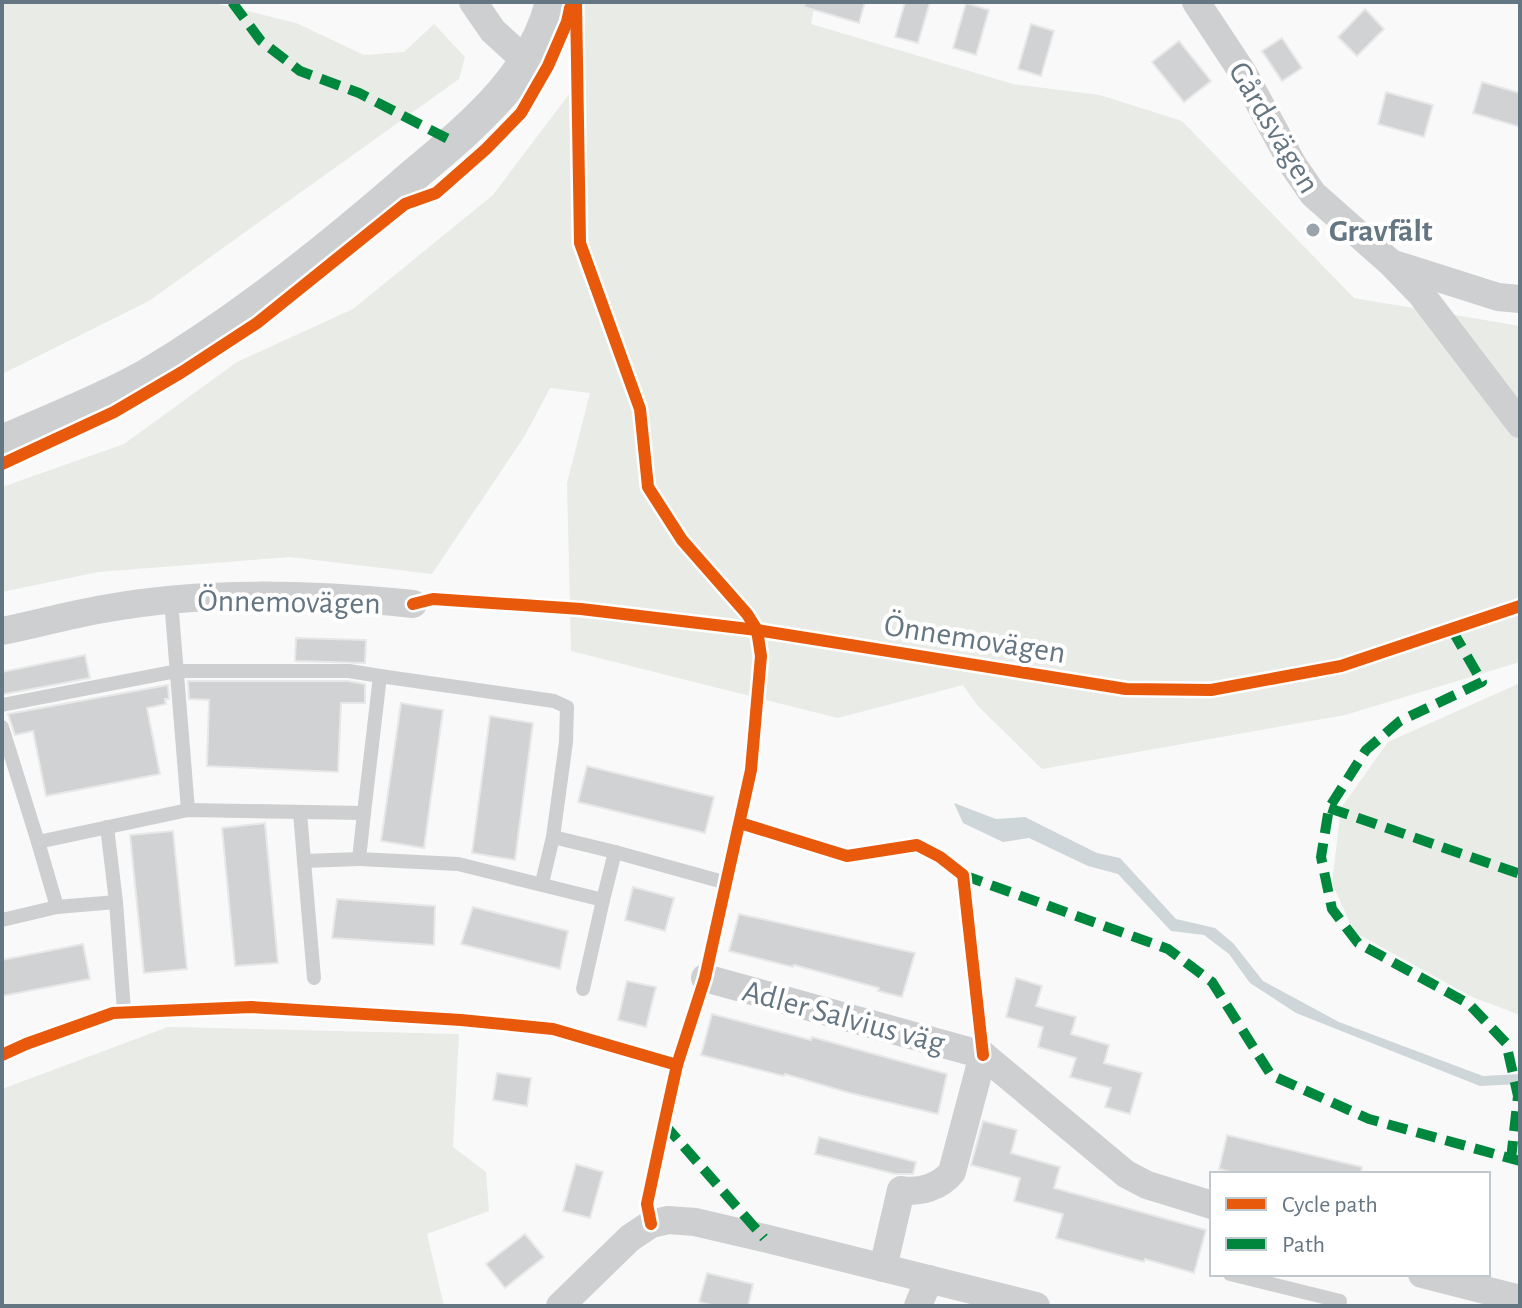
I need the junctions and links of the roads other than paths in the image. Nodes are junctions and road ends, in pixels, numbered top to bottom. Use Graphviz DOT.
graph roads {
  1 [pos="473,2"];
  2 [pos="552,2"];
  3 [pos="1196,2"];
  4 [pos="526,61"];
  5 [pos="1391,263"];
  6 [pos="1520,299"];
  7 [pos="1520,424"];
  8 [pos="2,442"];
  9 [pos="171,600"];
  10 [pos="413,604"];
  11 [pos="2,631"];
  12 [pos="177,671"];
  13 [pos="380,676"];
  14 [pos="2,705"];
  15 [pos="2,727"];
  16 [pos="188,810"];
  17 [pos="300,812"];
  18 [pos="364,813"];
  19 [pos="107,827"];
  20 [pos="553,837"];
  21 [pos="38,842"];
  22 [pos="615,852"];
  23 [pos="359,859"];
  24 [pos="304,861"];
  25 [pos="542,883"];
  26 [pos="727,883"];
  27 [pos="603,900"];
  28 [pos="116,902"];
  29 [pos="57,907"];
  30 [pos="2,920"];
  31 [pos="314,978"];
  32 [pos="705,978"];
  33 [pos="583,989"];
  34 [pos="124,1011"];
  35 [pos="983,1055"];
  36 [pos="1210,1204"];
  37 [pos="883,1268"];
  38 [pos="1238,1276"];
  39 [pos="1430,1276"];
  40 [pos="929,1279"];
  41 [pos="1520,1299"];
  42 [pos="560,1306"];
  43 [pos="918,1306"];
  44 [pos="1036,1306"];
  45 [pos="1339,1306"];
  1 -- 4 [label="street"];
  2 -- 4 [label="street"];
  3 -- 5 [label="street, Gårdsvägen"];
  4 -- 8 [label="street"];
  5 -- 6 [label="street"];
  5 -- 7 [label="street, Gårdsvägen"];
  9 -- 10 [label="street, Önnemovägen"];
  9 -- 11 [label="street, Önnemovägen"];
  9 -- 12 [label="lane"];
  12 -- 13 [label="lane"];
  12 -- 14 [label="lane"];
  12 -- 16 [label="lane"];
  13 -- 18 [label="lane"];
  13 -- 20 [label="lane"];
  15 -- 21 [label="lane"];
  16 -- 17 [label="lane"];
  16 -- 19 [label="lane"];
  17 -- 18 [label="lane"];
  17 -- 24 [label="lane"];
  18 -- 23 [label="lane"];
  19 -- 21 [label="lane"];
  19 -- 28 [label="lane"];
  20 -- 22 [label="lane"];
  20 -- 25 [label="lane"];
  21 -- 29 [label="lane"];
  22 -- 26 [label="lane"];
  22 -- 27 [label="lane"];
  23 -- 24 [label="lane"];
  23 -- 25 [label="lane"];
  24 -- 31 [label="lane"];
  25 -- 27 [label="lane"];
  27 -- 33 [label="lane"];
  28 -- 29 [label="lane"];
  28 -- 34 [label="lane"];
  29 -- 30 [label="lane"];
  32 -- 35 [label="street, Adler Salvius väg"];
  35 -- 36 [label="street, Adler Salvius väg"];
  35 -- 37 [label="street, Adler Salvius väg"];
  37 -- 40 [label="street"];
  37 -- 42 [label="street"];
  38 -- 45 [label="lane"];
  39 -- 41 [label="street"];
  40 -- 43 [label="street"];
  40 -- 44 [label="street"];
}
